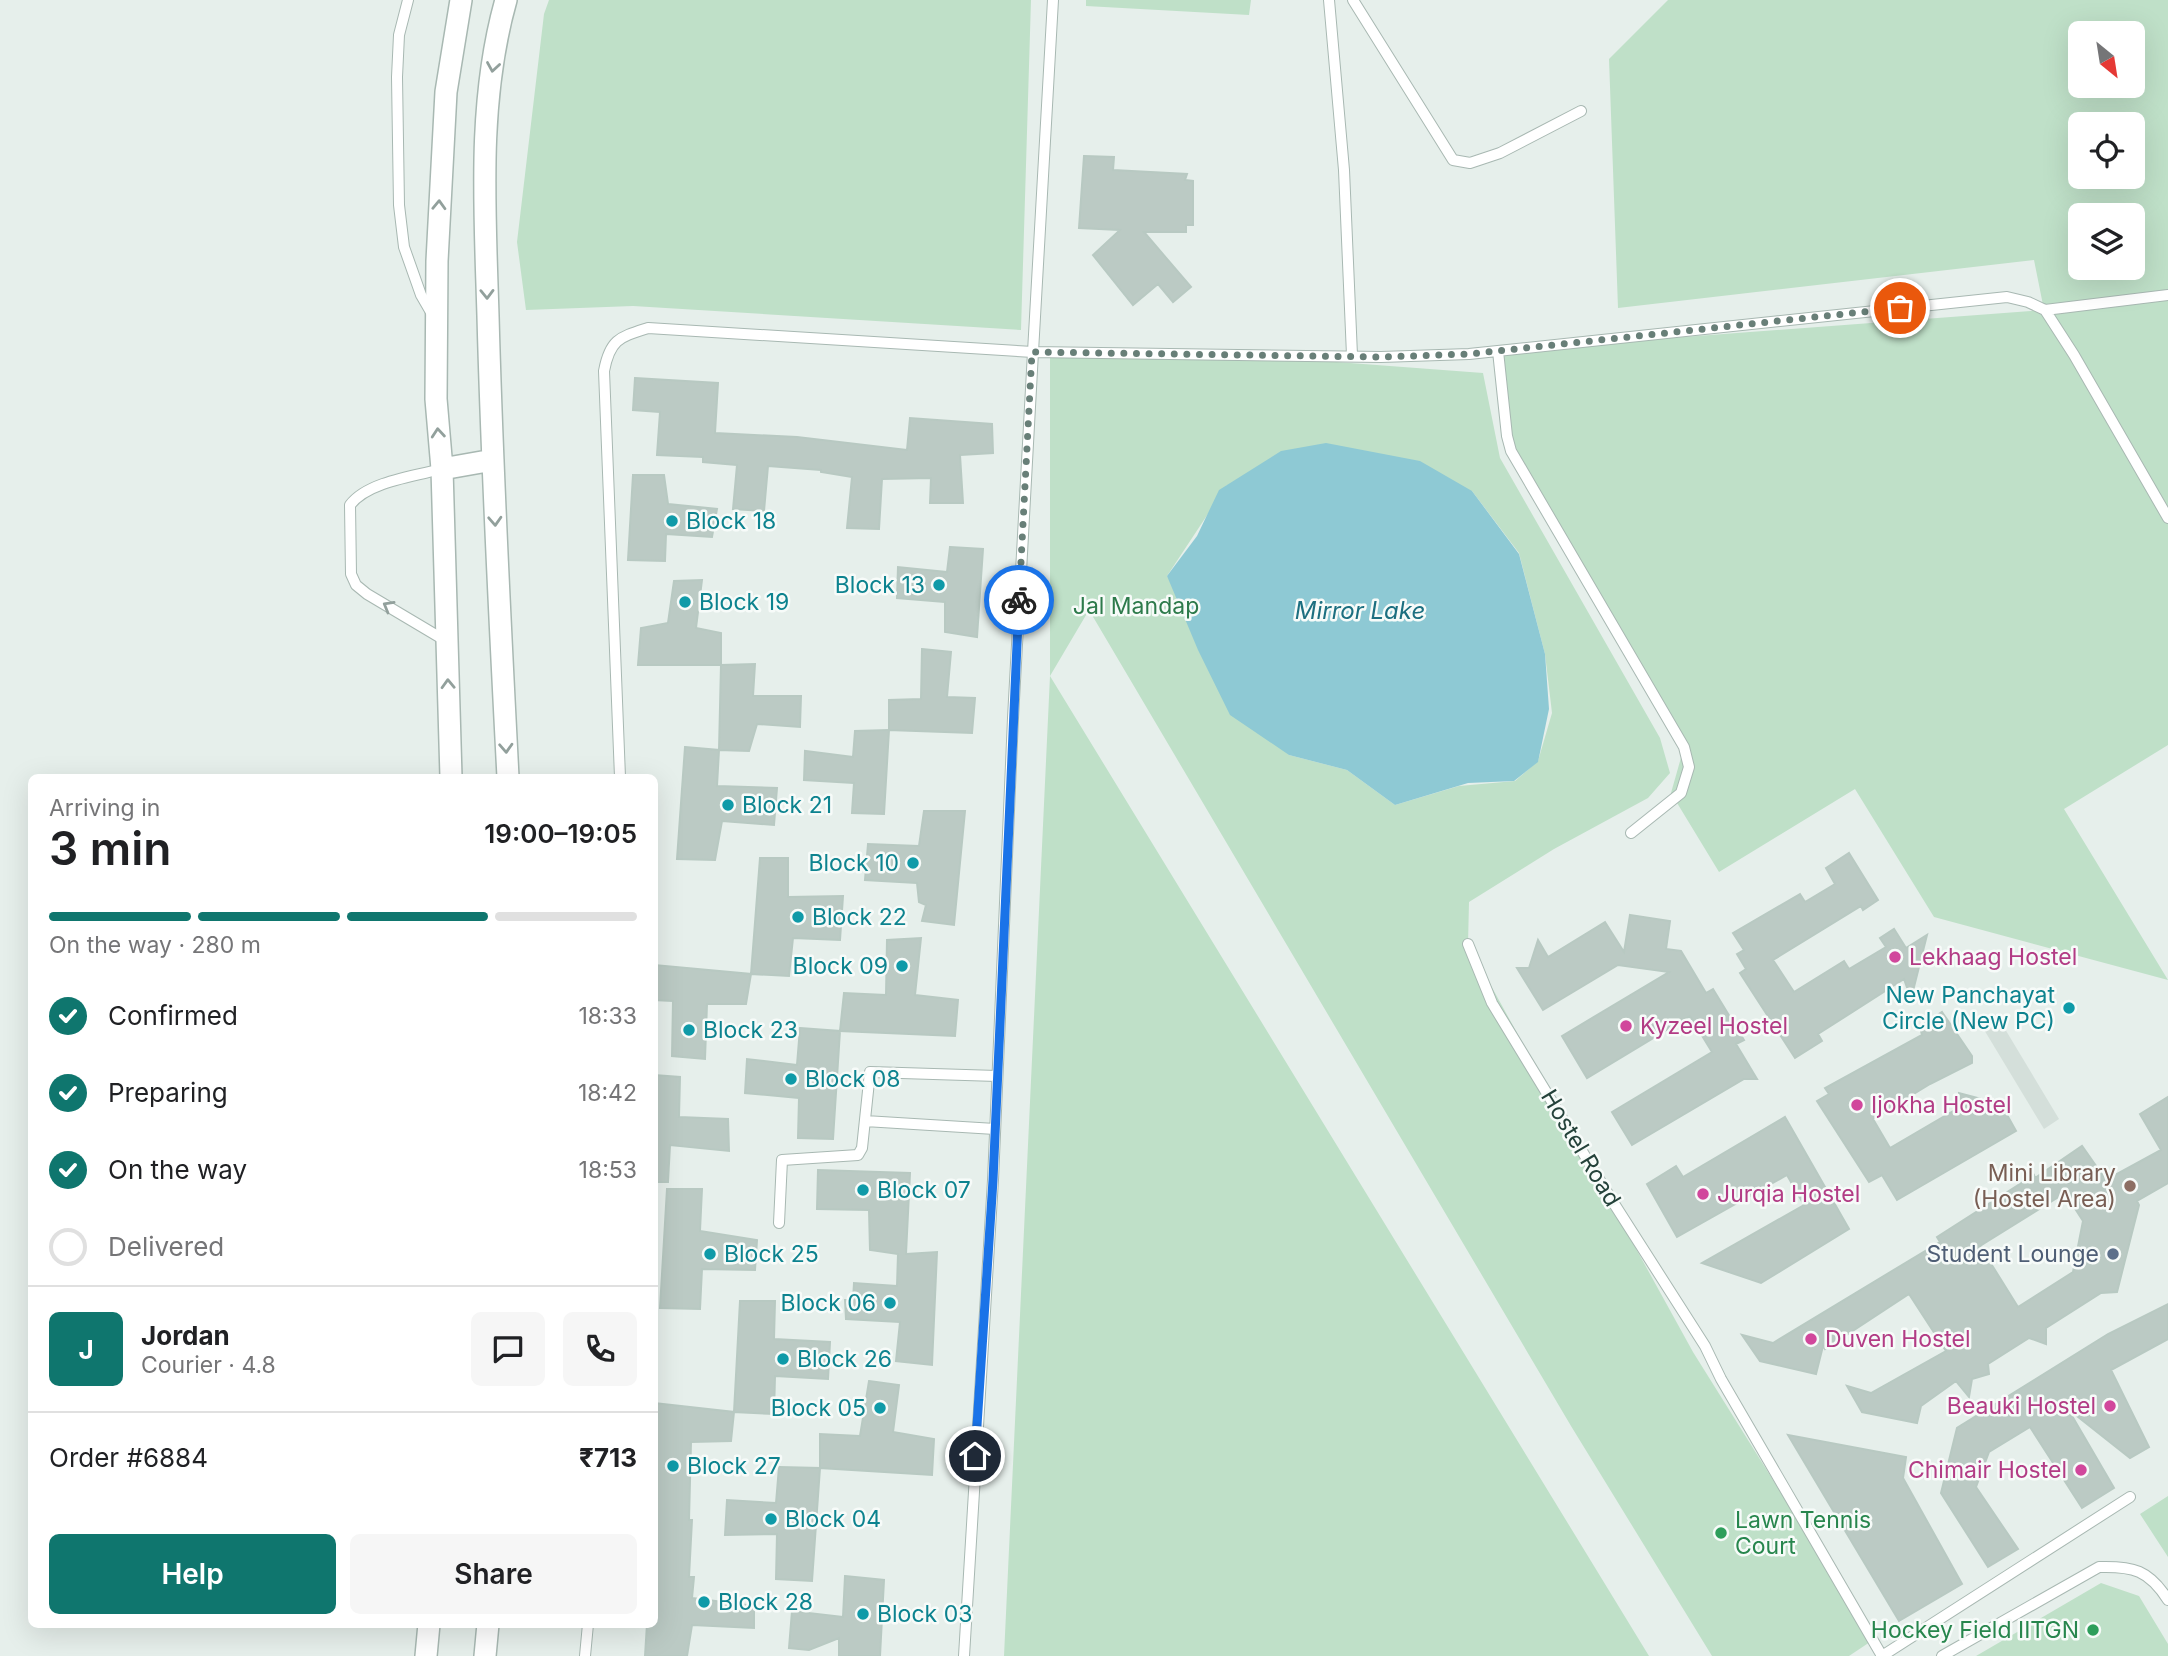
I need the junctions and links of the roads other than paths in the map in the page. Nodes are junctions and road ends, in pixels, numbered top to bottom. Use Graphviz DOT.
graph roads {
  1 [pos="408,0"];
  2 [pos="461,0"];
  3 [pos="506,0"];
  4 [pos="1053,0"];
  5 [pos="1329,0"];
  6 [pos="1353,0"];
  7 [pos="1581,111"];
  8 [pos="2168,295"];
  9 [pos="2045,310"];
  10 [pos="436,321"];
  11 [pos="1497,351"];
  12 [pos="1032,352"];
  13 [pos="1352,355"];
  14 [pos="493,460"];
  15 [pos="442,469"];
  16 [pos="2168,518"];
  17 [pos="446,641"];
  18 [pos="451,774"];
  19 [pos="508,774"];
  20 [pos="620,774"];
  21 [pos="1631,833"];
  22 [pos="1468,944"];
  23 [pos="997,1076"];
  24 [pos="865,1121"];
  25 [pos="995,1129"];
  26 [pos="779,1223"];
  27 [pos="2130,1497"];
  28 [pos="2168,1601"];
  29 [pos="429,1628"];
  30 [pos="488,1628"];
  31 [pos="588,1628"];
  32 [pos="426,1656"];
  33 [pos="485,1656"];
  34 [pos="585,1656"];
  35 [pos="964,1656"];
  36 [pos="1882,1656"];
  37 [pos="1942,1656"];
  1 -- 10 [label="lane"];
  10 -- 2 [label="street, one-way"];
  3 -- 14 [label="street, one-way"];
  4 -- 12 [label="lane"];
  5 -- 13 [label="lane"];
  6 -- 7 [label="lane"];
  8 -- 9 [label="lane"];
  9 -- 11 [label="lane"];
  9 -- 16 [label="lane"];
  15 -- 10 [label="street, one-way"];
  11 -- 13 [label="lane"];
  11 -- 21 [label="lane"];
  12 -- 13 [label="lane"];
  12 -- 20 [label="lane"];
  12 -- 23 [label="lane"];
  14 -- 15 [label="street"];
  14 -- 19 [label="street, one-way"];
  15 -- 17 [label="street"];
  17 -- 15 [label="lane, one-way"];
  18 -- 17 [label="street, one-way"];
  22 -- 36 [label="lane, Hostel Road"];
  23 -- 24 [label="lane"];
  23 -- 25 [label="lane"];
  24 -- 25 [label="lane"];
  24 -- 26 [label="lane"];
  25 -- 35 [label="lane"];
  27 -- 36 [label="lane"];
  28 -- 37 [label="lane"];
  29 -- 32 [label="street"];
  30 -- 33 [label="street"];
  31 -- 34 [label="lane"];
}
